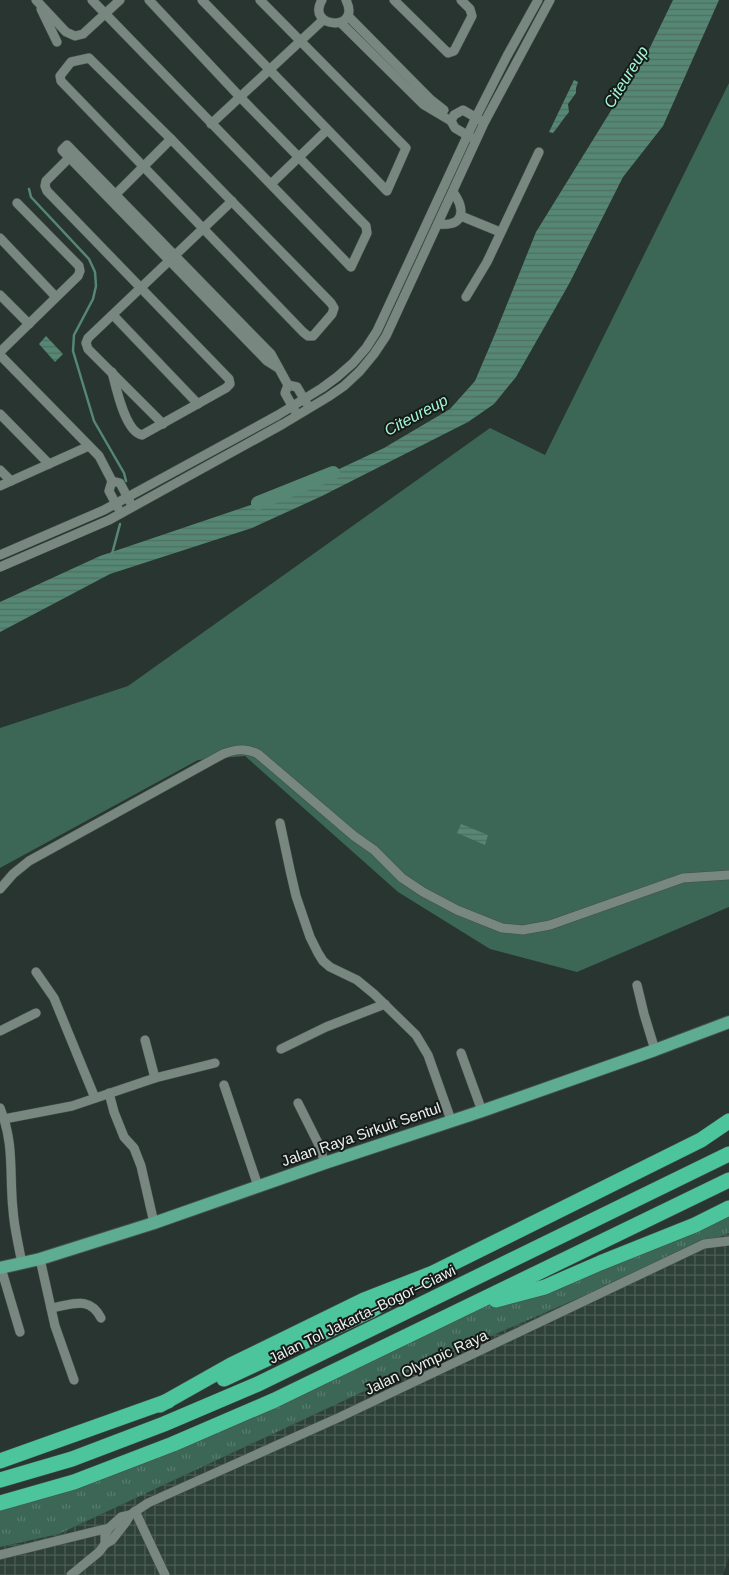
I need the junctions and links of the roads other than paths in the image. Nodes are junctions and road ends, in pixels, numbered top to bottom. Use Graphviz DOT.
graph roads {
  1 [pos="92,0"];
  2 [pos="120,0"];
  3 [pos="148,0"];
  4 [pos="202,0"];
  5 [pos="260,0"];
  6 [pos="322,0"];
  7 [pos="346,0"];
  8 [pos="394,0"];
  9 [pos="461,0"];
  10 [pos="538,0"];
  11 [pos="550,0"];
  12 [pos="106,14"];
  13 [pos="323,20"];
  14 [pos="344,20"];
  15 [pos="57,42"];
  16 [pos="300,42"];
  17 [pos="269,70"];
  18 [pos="240,97"];
  19 [pos="476,117"];
  20 [pos="453,118"];
  21 [pos="484,122"];
  22 [pos="211,124"];
  23 [pos="328,130"];
  24 [pos="467,135"];
  25 [pos="171,139"];
  26 [pos="476,140"];
  27 [pos="539,152"];
  28 [pos="299,157"];
  29 [pos="143,166"];
  30 [pos="270,184"];
  31 [pos="453,192"];
  32 [pos="112,197"];
  33 [pos="232,201"];
  34 [pos="17,203"];
  35 [pos="461,216"];
  36 [pos="438,224"];
  37 [pos="204,229"];
  38 [pos="500,232"];
  39 [pos="0,238"];
  40 [pos="173,259"];
  41 [pos="141,288"];
  42 [pos="0,295"];
  43 [pos="56,297"];
  44 [pos="466,298"];
  45 [pos="113,315"];
  46 [pos="28,324"];
  47 [pos="0,354"];
  48 [pos="112,372"];
  49 [pos="288,385"];
  50 [pos="304,399"];
  51 [pos="198,404"];
  52 [pos="292,406"];
  53 [pos="310,408"];
  54 [pos="0,414"];
  55 [pos="298,416"];
  56 [pos="163,424"];
  57 [pos="89,446"];
  58 [pos="49,464"];
  59 [pos="0,470"];
  60 [pos="11,481"];
  61 [pos="112,481"];
  62 [pos="0,486"];
  63 [pos="128,497"];
  64 [pos="116,504"];
  65 [pos="133,507"];
  66 [pos="121,513"];
  67 [pos="0,555"];
  68 [pos="0,567"];
  69 [pos="280,823"];
  70 [pos="729,875"];
  71 [pos="0,889"];
  72 [pos="36,972"];
  73 [pos="637,984"];
  74 [pos="385,1004"];
  75 [pos="36,1013"];
  76 [pos="729,1022"];
  77 [pos="0,1031"];
  78 [pos="145,1040"];
  79 [pos="281,1049"];
  80 [pos="656,1050"];
  81 [pos="461,1053"];
  82 [pos="215,1063"];
  83 [pos="155,1078"];
  84 [pos="224,1085"];
  85 [pos="109,1093"];
  86 [pos="95,1098"];
  87 [pos="298,1103"];
  88 [pos="0,1108"];
  89 [pos="482,1111"];
  90 [pos="4,1119"];
  91 [pos="451,1120"];
  92 [pos="729,1121"];
  93 [pos="729,1154"];
  94 [pos="325,1163"];
  95 [pos="729,1180"];
  96 [pos="258,1186"];
  97 [pos="729,1208"];
  98 [pos="154,1223"];
  99 [pos="729,1241"];
  100 [pos="40,1259"];
  101 [pos="22,1264"];
  102 [pos="0,1268"];
  103 [pos="10,1300"];
  104 [pos="0,1303"];
  105 [pos="51,1308"];
  106 [pos="460,1310"];
  107 [pos="101,1318"];
  108 [pos="20,1332"];
  109 [pos="74,1380"];
  110 [pos="0,1461"];
  111 [pos="0,1480"];
  112 [pos="0,1503"];
  113 [pos="132,1513"];
  114 [pos="109,1528"];
  115 [pos="105,1544"];
  116 [pos="0,1555"];
  117 [pos="71,1575"];
  118 [pos="165,1575"];
  1 -- 12 [label="street"];
  2 -- 12 [label="street"];
  3 -- 18 [label="street"];
  4 -- 17 [label="street"];
  5 -- 16 [label="street"];
  6 -- 13 [label="street"];
  7 -- 14 [label="street"];
  8 -- 9 [label="street"];
  10 -- 19 [label="street"];
  11 -- 21 [label="street"];
  12 -- 15 [label="street"];
  12 -- 22 [label="street"];
  13 -- 14 [label="street"];
  13 -- 16 [label="street"];
  14 -- 20 [label="street"];
  16 -- 17 [label="street"];
  16 -- 23 [label="street"];
  17 -- 18 [label="street"];
  17 -- 23 [label="street"];
  18 -- 22 [label="street"];
  18 -- 28 [label="street"];
  19 -- 20 [label="street"];
  19 -- 21 [label="street"];
  19 -- 24 [label="street"];
  20 -- 24 [label="street"];
  21 -- 26 [label="street"];
  22 -- 30 [label="street"];
  23 -- 28 [label="street"];
  24 -- 26 [label="street"];
  24 -- 50 [label="street"];
  25 -- 29 [label="street"];
  25 -- 29 [label="street"];
  25 -- 33 [label="street"];
  26 -- 31 [label="street"];
  27 -- 38 [label="street"];
  28 -- 30 [label="street"];
  28 -- 30 [label="street"];
  29 -- 32 [label="street"];
  29 -- 37 [label="street"];
  31 -- 35 [label="street"];
  31 -- 36 [label="street"];
  32 -- 40 [label="street"];
  32 -- 41 [label="street"];
  33 -- 37 [label="street"];
  33 -- 37 [label="street"];
  34 -- 43 [label="street"];
  35 -- 36 [label="street"];
  35 -- 38 [label="street"];
  36 -- 53 [label="street"];
  37 -- 40 [label="street"];
  38 -- 44 [label="street"];
  39 -- 43 [label="street"];
  40 -- 41 [label="street"];
  40 -- 49 [label="street"];
  41 -- 45 [label="street"];
  41 -- 51 [label="street"];
  42 -- 46 [label="street"];
  43 -- 46 [label="street"];
  45 -- 48 [label="street"];
  45 -- 51 [label="street"];
  46 -- 47 [label="street"];
  47 -- 57 [label="street"];
  48 -- 56 [label="street"];
  48 -- 56 [label="street"];
  49 -- 50 [label="street"];
  49 -- 52 [label="street"];
  50 -- 52 [label="street"];
  50 -- 53 [label="street"];
  51 -- 56 [label="street"];
  52 -- 55 [label="street"];
  52 -- 63 [label="street"];
  53 -- 55 [label="street"];
  54 -- 58 [label="street"];
  55 -- 65 [label="street"];
  57 -- 58 [label="street"];
  57 -- 61 [label="street"];
  58 -- 60 [label="street"];
  59 -- 60 [label="street"];
  60 -- 62 [label="street"];
  61 -- 63 [label="street"];
  61 -- 64 [label="street"];
  63 -- 64 [label="street"];
  63 -- 65 [label="street"];
  64 -- 66 [label="street"];
  64 -- 67 [label="street"];
  65 -- 66 [label="street"];
  66 -- 68 [label="street"];
  69 -- 74 [label="street"];
  70 -- 71 [label="street"];
  72 -- 86 [label="street"];
  73 -- 80 [label="street"];
  74 -- 79 [label="street"];
  74 -- 91 [label="street"];
  75 -- 77 [label="street"];
  76 -- 80 [label="main road, Jalan Raya Sirkuit Sentul"];
  78 -- 83 [label="street"];
  80 -- 89 [label="main road, Jalan Raya Sirkuit Sentul"];
  81 -- 89 [label="street"];
  82 -- 83 [label="street"];
  83 -- 85 [label="street"];
  84 -- 96 [label="street"];
  85 -- 86 [label="street"];
  85 -- 98 [label="street"];
  86 -- 90 [label="street"];
  87 -- 94 [label="street"];
  88 -- 90 [label="street"];
  89 -- 91 [label="main road, Jalan Raya Sirkuit Sentul"];
  90 -- 101 [label="street"];
  91 -- 94 [label="main road, Jalan Raya Sirkuit Sentul"];
  92 -- 110 [label="highway"];
  93 -- 111 [label="highway, Jalan Tol Jakarta–Bogor–Ciawi"];
  94 -- 96 [label="main road, Jalan Raya Sirkuit Sentul"];
  95 -- 106 [label="highway"];
  96 -- 98 [label="main road, Jalan Raya Sirkuit Sentul"];
  97 -- 106 [label="highway"];
  98 -- 100 [label="main road, Jalan Raya Sirkuit Sentul"];
  99 -- 113 [label="street, Jalan Olympic Raya"];
  100 -- 101 [label="main road, Jalan Raya Sirkuit Sentul"];
  100 -- 105 [label="street"];
  101 -- 102 [label="main road, Jalan Raya Sirkuit Sentul"];
  102 -- 103 [label="street"];
  103 -- 104 [label="street"];
  103 -- 108 [label="street"];
  105 -- 107 [label="street"];
  105 -- 109 [label="street"];
  106 -- 112 [label="highway"];
  113 -- 114 [label="street, Jalan Olympic Raya"];
  113 -- 115 [label="street, Jalan Olympic Raya"];
  113 -- 118 [label="street"];
  114 -- 115 [label="street"];
  114 -- 116 [label="street"];
  115 -- 117 [label="street, Jalan Olympic Raya"];
}
